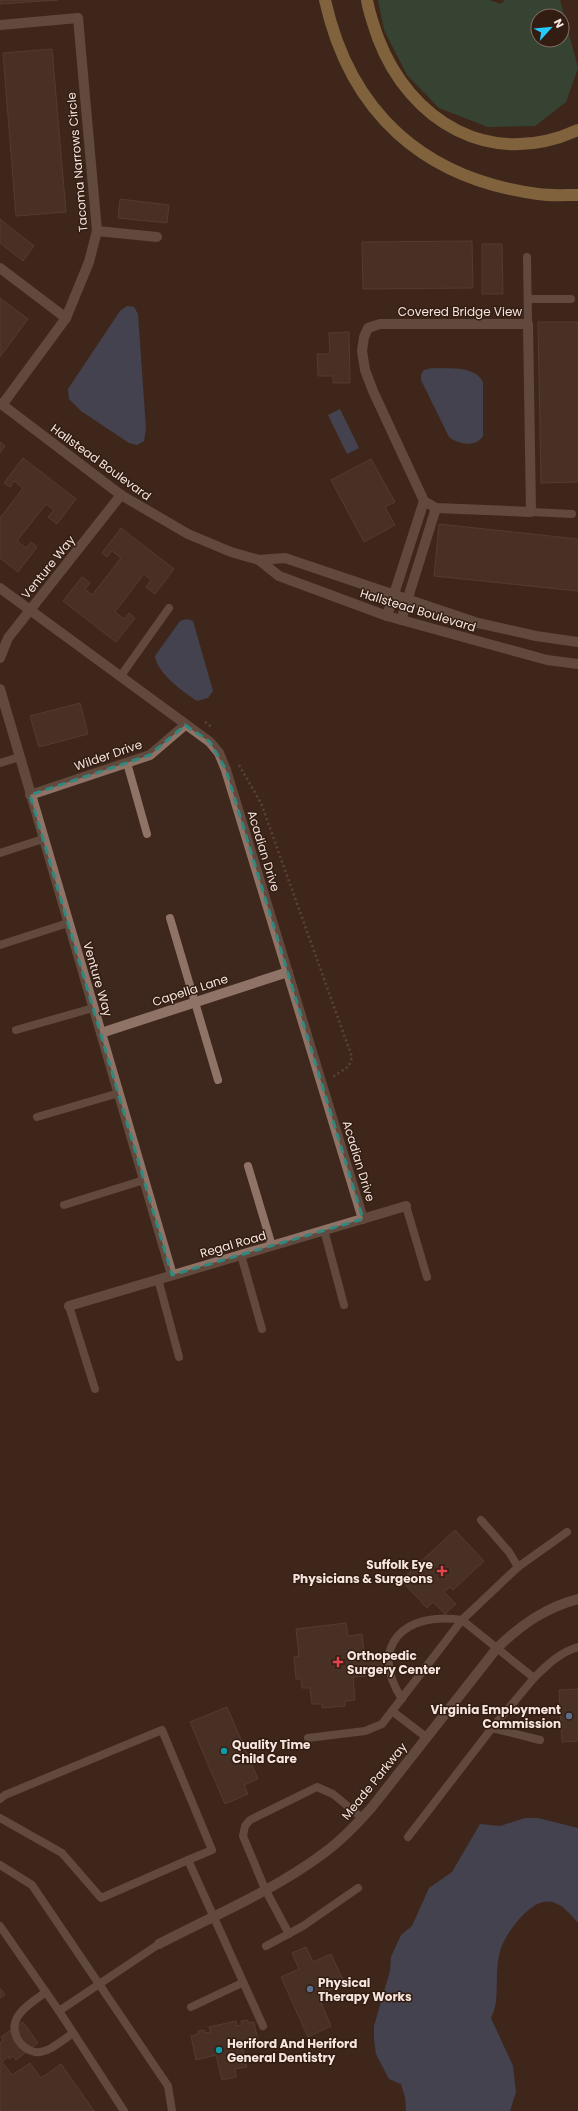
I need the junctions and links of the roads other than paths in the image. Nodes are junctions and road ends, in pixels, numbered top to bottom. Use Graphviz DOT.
graph roads {
  1 [pos="325,0"];
  2 [pos="367,0"];
  3 [pos="0,25"];
  4 [pos="578,130"];
  5 [pos="578,195"];
  6 [pos="97,231"];
  7 [pos="157,237"];
  8 [pos="527,257"];
  9 [pos="0,268"];
  10 [pos="528,299"];
  11 [pos="571,299"];
  12 [pos="66,318"];
  13 [pos="528,324"];
  14 [pos="1,404"];
  15 [pos="122,495"];
  16 [pos="424,501"];
  17 [pos="436,508"];
  18 [pos="530,512"];
  19 [pos="572,514"];
  20 [pos="259,560"];
  21 [pos="0,588"];
  22 [pos="395,595"];
  23 [pos="408,598"];
  24 [pos="169,608"];
  25 [pos="29,611"];
  26 [pos="387,616"];
  27 [pos="401,620"];
  28 [pos="578,642"];
  29 [pos="0,658"];
  30 [pos="578,664"];
  31 [pos="120,677"];
  32 [pos="0,689"];
  33 [pos="185,725"];
  34 [pos="20,757"];
  35 [pos="0,763"];
  36 [pos="127,763"];
  37 [pos="30,795"];
  38 [pos="147,834"];
  39 [pos="43,839"];
  40 [pos="0,853"];
  41 [pos="170,918"];
  42 [pos="68,923"];
  43 [pos="0,945"];
  44 [pos="288,972"];
  45 [pos="196,1002"];
  46 [pos="93,1008"];
  47 [pos="16,1030"];
  48 [pos="101,1033"];
  49 [pos="218,1080"];
  50 [pos="119,1094"];
  51 [pos="37,1117"];
  52 [pos="248,1166"];
  53 [pos="144,1180"];
  54 [pos="64,1205"];
  55 [pos="406,1206"];
  56 [pos="363,1219"];
  57 [pos="324,1230"];
  58 [pos="272,1246"];
  59 [pos="241,1255"];
  60 [pos="172,1275"];
  61 [pos="426,1277"];
  62 [pos="158,1279"];
  63 [pos="344,1305"];
  64 [pos="68,1306"];
  65 [pos="262,1329"];
  66 [pos="179,1357"];
  67 [pos="95,1389"];
  68 [pos="481,1520"];
  69 [pos="567,1532"];
  70 [pos="518,1567"];
  71 [pos="578,1599"];
  72 [pos="462,1620"];
  73 [pos="578,1647"];
  74 [pos="497,1648"];
  75 [pos="534,1678"];
  76 [pos="402,1699"];
  77 [pos="392,1711"];
  78 [pos="492,1728"];
  79 [pos="308,1738"];
  80 [pos="426,1738"];
  81 [pos="540,1740"];
  82 [pos="0,1799"];
  83 [pos="0,1818"];
  84 [pos="362,1818"];
  85 [pos="408,1837"];
  86 [pos="188,1860"];
  87 [pos="0,1865"];
  88 [pos="358,1888"];
  89 [pos="266,1889"];
  90 [pos="212,1916"];
  91 [pos="0,1926"];
  92 [pos="289,1934"];
  93 [pos="159,1944"];
  94 [pos="266,1946"];
  95 [pos="242,1983"];
  96 [pos="98,1984"];
  97 [pos="46,1992"];
  98 [pos="191,2007"];
  99 [pos="59,2011"];
  100 [pos="263,2026"];
  101 [pos="73,2033"];
  102 [pos="124,2111"];
  103 [pos="172,2111"];
  1 -- 5 [label="highway"];
  2 -- 4 [label="highway"];
  3 -- 6 [label="street, Tacoma Narrows Circle"];
  6 -- 7 [label="street"];
  6 -- 12 [label="street, Tacoma Narrows Circle"];
  8 -- 10 [label="lane"];
  9 -- 12 [label="street"];
  10 -- 11 [label="lane"];
  10 -- 13 [label="lane"];
  12 -- 14 [label="street, Tacoma Narrows Circle"];
  13 -- 16 [label="street, Covered Bridge View"];
  13 -- 18 [label="street, Covered Bridge View"];
  14 -- 15 [label="street, Hallstead Boulevard"];
  15 -- 20 [label="street, Hallstead Boulevard"];
  15 -- 25 [label="street, Venture Way"];
  16 -- 17 [label="street"];
  16 -- 22 [label="street"];
  17 -- 18 [label="street"];
  17 -- 23 [label="street"];
  18 -- 19 [label="lane"];
  20 -- 22 [label="street, Hallstead Boulevard"];
  20 -- 26 [label="street, Hallstead Boulevard"];
  21 -- 25 [label="street, Acadian Drive"];
  22 -- 23 [label="street, Hallstead Boulevard"];
  22 -- 26 [label="street"];
  23 -- 27 [label="street"];
  23 -- 28 [label="street, Hallstead Boulevard"];
  24 -- 31 [label="lane"];
  25 -- 29 [label="street, Venture Way"];
  25 -- 31 [label="street, Acadian Drive"];
  26 -- 27 [label="street, Hallstead Boulevard"];
  27 -- 30 [label="street, Hallstead Boulevard"];
  31 -- 33 [label="street, Acadian Drive"];
  32 -- 34 [label="street, Venture Way"];
  33 -- 36 [label="street, Wilder Drive"];
  33 -- 44 [label="street, Acadian Drive"];
  34 -- 35 [label="lane"];
  34 -- 37 [label="street, Venture Way"];
  36 -- 37 [label="street, Wilder Drive"];
  36 -- 38 [label="lane"];
  37 -- 39 [label="street, Venture Way"];
  39 -- 40 [label="lane"];
  39 -- 42 [label="street, Venture Way"];
  41 -- 45 [label="lane"];
  42 -- 43 [label="lane"];
  42 -- 46 [label="street, Venture Way"];
  44 -- 45 [label="street, Capella Lane"];
  44 -- 56 [label="street, Acadian Drive"];
  45 -- 48 [label="street, Capella Lane"];
  45 -- 49 [label="lane"];
  46 -- 47 [label="lane"];
  46 -- 48 [label="street, Venture Way"];
  48 -- 50 [label="street, Venture Way"];
  50 -- 51 [label="lane"];
  50 -- 53 [label="street, Venture Way"];
  52 -- 58 [label="lane"];
  53 -- 54 [label="lane"];
  53 -- 60 [label="street, Venture Way"];
  55 -- 56 [label="street, Regal Road"];
  55 -- 61 [label="lane"];
  56 -- 57 [label="street, Regal Road"];
  57 -- 58 [label="street, Regal Road"];
  57 -- 63 [label="lane"];
  58 -- 59 [label="street, Regal Road"];
  59 -- 60 [label="street, Regal Road"];
  59 -- 65 [label="lane"];
  60 -- 62 [label="street, Regal Road"];
  62 -- 64 [label="street, Regal Road"];
  62 -- 66 [label="lane"];
  64 -- 67 [label="lane"];
  68 -- 70 [label="lane"];
  69 -- 70 [label="lane"];
  70 -- 72 [label="lane"];
  71 -- 74 [label="street, Meade Parkway"];
  72 -- 74 [label="lane"];
  72 -- 76 [label="lane"];
  72 -- 76 [label="lane"];
  73 -- 75 [label="lane"];
  74 -- 75 [label="lane"];
  74 -- 80 [label="street, Meade Parkway"];
  75 -- 78 [label="lane"];
  76 -- 77 [label="lane"];
  77 -- 79 [label="lane"];
  77 -- 80 [label="lane"];
  78 -- 81 [label="lane"];
  78 -- 85 [label="lane"];
  80 -- 84 [label="street, Meade Parkway"];
  82 -- 86 [label="lane"];
  83 -- 86 [label="lane"];
  84 -- 89 [label="street, Meade Parkway"];
  84 -- 89 [label="lane"];
  86 -- 90 [label="lane"];
  87 -- 96 [label="lane"];
  88 -- 92 [label="lane"];
  89 -- 90 [label="street, Meade Parkway"];
  89 -- 92 [label="lane"];
  90 -- 93 [label="street, Meade Parkway"];
  90 -- 95 [label="lane"];
  91 -- 97 [label="lane"];
  92 -- 94 [label="lane"];
  93 -- 96 [label="lane"];
  95 -- 98 [label="lane"];
  95 -- 100 [label="lane"];
  96 -- 99 [label="lane"];
  96 -- 103 [label="lane"];
  97 -- 99 [label="lane"];
  97 -- 101 [label="lane"];
  99 -- 101 [label="lane"];
  101 -- 102 [label="lane"];
}
